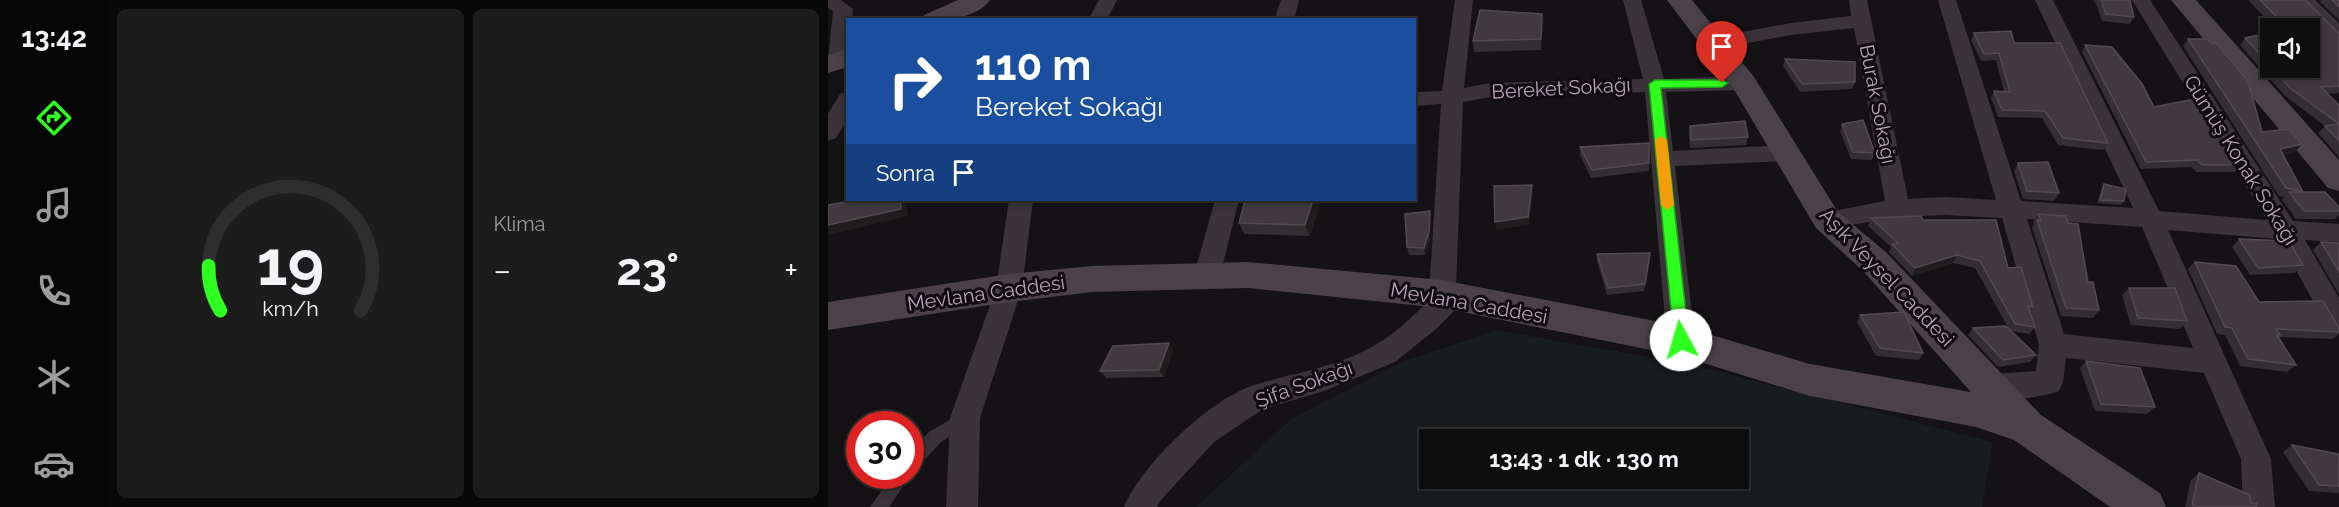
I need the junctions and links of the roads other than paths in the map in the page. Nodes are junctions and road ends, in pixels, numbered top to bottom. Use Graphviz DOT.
graph roads {
  1 [pos="828,0"];
  2 [pos="978,0"];
  3 [pos="1108,0"];
  4 [pos="1290,0"];
  5 [pos="1464,0"];
  6 [pos="1632,0"];
  7 [pos="1679,0"];
  8 [pos="1947,0"];
  9 [pos="2044,0"];
  10 [pos="2141,0"];
  11 [pos="2182,0"];
  12 [pos="2304,0"];
  13 [pos="1860,10"];
  14 [pos="938,18"];
  15 [pos="1098,18"];
  16 [pos="1285,18"];
  17 [pos="2339,34"];
  18 [pos="1715,43"];
  19 [pos="838,61"];
  20 [pos="1744,83"];
  21 [pos="1655,84"];
  22 [pos="1452,97"];
  23 [pos="1416,99"];
  24 [pos="846,102"];
  25 [pos="828,133"];
  26 [pos="1785,153"];
  27 [pos="1663,159"];
  28 [pos="2339,180"];
  29 [pos="1021,201"];
  30 [pos="1227,201"];
  31 [pos="1898,208"];
  32 [pos="2013,210"];
  33 [pos="2151,219"];
  34 [pos="1827,220"];
  35 [pos="2286,230"];
  36 [pos="2339,233"];
  37 [pos="1207,275"];
  38 [pos="1009,288"];
  39 [pos="1447,295"];
  40 [pos="828,316"];
  41 [pos="2339,321"];
  42 [pos="1681,340"];
  43 [pos="2054,345"];
  44 [pos="2213,362"];
  45 [pos="1991,387"];
  46 [pos="965,418"];
  47 [pos="2027,427"];
  48 [pos="924,449"];
  49 [pos="892,489"];
  50 [pos="879,507"];
  51 [pos="962,507"];
  52 [pos="1140,507"];
  53 [pos="2145,507"];
  54 [pos="2259,507"];
  1 -- 19 [label="street"];
  2 -- 14 [label="street"];
  3 -- 15 [label="street"];
  4 -- 16 [label="street"];
  5 -- 22 [label="street"];
  6 -- 21 [label="street"];
  7 -- 18 [label="street, Aşık Veysel Caddesi"];
  8 -- 32 [label="street"];
  9 -- 33 [label="street"];
  10 -- 35 [label="street, Gümüş Konak Sokağı"];
  11 -- 28 [label="street"];
  12 -- 17 [label="street"];
  13 -- 18 [label="street"];
  13 -- 31 [label="street, Burak Sokağı"];
  18 -- 20 [label="street, Aşık Veysel Caddesi"];
  20 -- 21 [label="street, Bereket Sokağı"];
  20 -- 26 [label="street, Aşık Veysel Caddesi"];
  21 -- 22 [label="street, Bereket Sokağı"];
  21 -- 27 [label="street"];
  22 -- 23 [label="street, Bereket Sokağı"];
  22 -- 39 [label="street"];
  24 -- 25 [label="street"];
  26 -- 27 [label="street"];
  26 -- 34 [label="street, Aşık Veysel Caddesi"];
  27 -- 42 [label="street"];
  29 -- 38 [label="street"];
  30 -- 37 [label="street"];
  31 -- 32 [label="street"];
  31 -- 34 [label="street"];
  32 -- 33 [label="street"];
  32 -- 43 [label="street"];
  33 -- 35 [label="street"];
  33 -- 44 [label="street"];
  34 -- 45 [label="street, Aşık Veysel Caddesi"];
  35 -- 36 [label="street"];
  35 -- 41 [label="street, Gümüş Konak Sokağı"];
  37 -- 38 [label="street, Mevlana Caddesi"];
  37 -- 39 [label="street, Mevlana Caddesi"];
  38 -- 40 [label="street, Mevlana Caddesi"];
  38 -- 46 [label="street"];
  39 -- 42 [label="street, Mevlana Caddesi"];
  39 -- 52 [label="street, Şifa Sokağı"];
  42 -- 47 [label="street, Mevlana Caddesi"];
  43 -- 44 [label="street"];
  43 -- 45 [label="street"];
  44 -- 54 [label="street"];
  45 -- 47 [label="street, Aşık Veysel Caddesi"];
  46 -- 48 [label="lane"];
  46 -- 51 [label="street"];
  47 -- 53 [label="street, Aşık Veysel Caddesi"];
  49 -- 50 [label="lane"];
}
